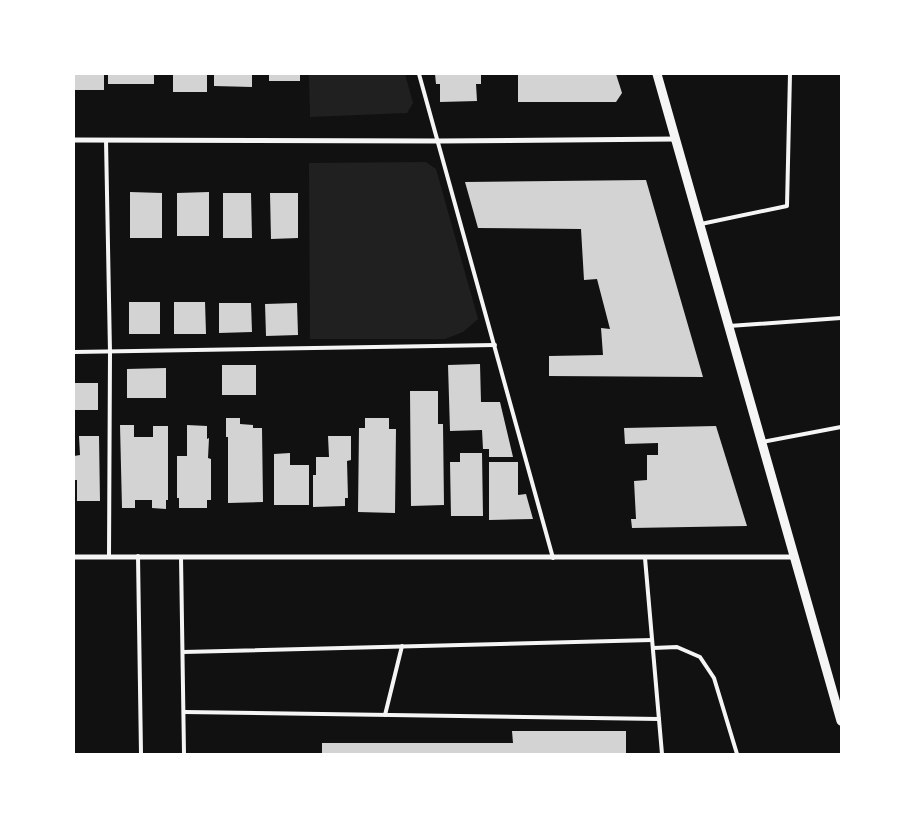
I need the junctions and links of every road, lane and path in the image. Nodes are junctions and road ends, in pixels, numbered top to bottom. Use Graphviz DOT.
graph roads {
  1 [pos="419,74"];
  2 [pos="657,74"];
  3 [pos="790,74"];
  4 [pos="676,139"];
  5 [pos="74,140"];
  6 [pos="106,140"];
  7 [pos="439,141"];
  8 [pos="700,224"];
  9 [pos="841,318"];
  10 [pos="729,326"];
  11 [pos="494,345"];
  12 [pos="74,352"];
  13 [pos="110,352"];
  14 [pos="841,428"];
  15 [pos="762,442"];
  16 [pos="138,556"];
  17 [pos="74,557"];
  18 [pos="109,557"];
  19 [pos="181,557"];
  20 [pos="794,557"];
  21 [pos="553,558"];
  22 [pos="645,558"];
  23 [pos="652,640"];
  24 [pos="402,646"];
  25 [pos="653,648"];
  26 [pos="183,652"];
  27 [pos="184,712"];
  28 [pos="385,715"];
  29 [pos="659,719"];
  30 [pos="841,721"];
  31 [pos="141,754"];
  32 [pos="184,754"];
  33 [pos="662,754"];
  34 [pos="737,754"];
  1 -- 7 [label="lane"];
  2 -- 4 [label="street"];
  3 -- 8 [label="lane"];
  4 -- 7 [label="street"];
  4 -- 8 [label="street"];
  5 -- 6 [label="street"];
  6 -- 7 [label="street"];
  6 -- 13 [label="lane"];
  7 -- 11 [label="lane"];
  8 -- 10 [label="street"];
  9 -- 10 [label="lane"];
  10 -- 15 [label="street"];
  11 -- 13 [label="lane"];
  11 -- 21 [label="lane"];
  12 -- 13 [label="lane"];
  13 -- 18 [label="lane"];
  14 -- 15 [label="lane"];
  15 -- 20 [label="street"];
  16 -- 18 [label="street"];
  16 -- 19 [label="street"];
  16 -- 31 [label="lane"];
  17 -- 18 [label="street"];
  19 -- 21 [label="street"];
  19 -- 26 [label="lane"];
  20 -- 22 [label="street"];
  20 -- 30 [label="street"];
  21 -- 22 [label="street"];
  22 -- 23 [label="lane"];
  23 -- 24 [label="lane"];
  23 -- 25 [label="lane"];
  24 -- 26 [label="lane"];
  24 -- 28 [label="lane"];
  25 -- 29 [label="lane"];
  25 -- 34 [label="lane"];
  26 -- 27 [label="lane"];
  27 -- 28 [label="lane"];
  27 -- 32 [label="lane"];
  28 -- 29 [label="lane"];
  29 -- 33 [label="lane"];
}
